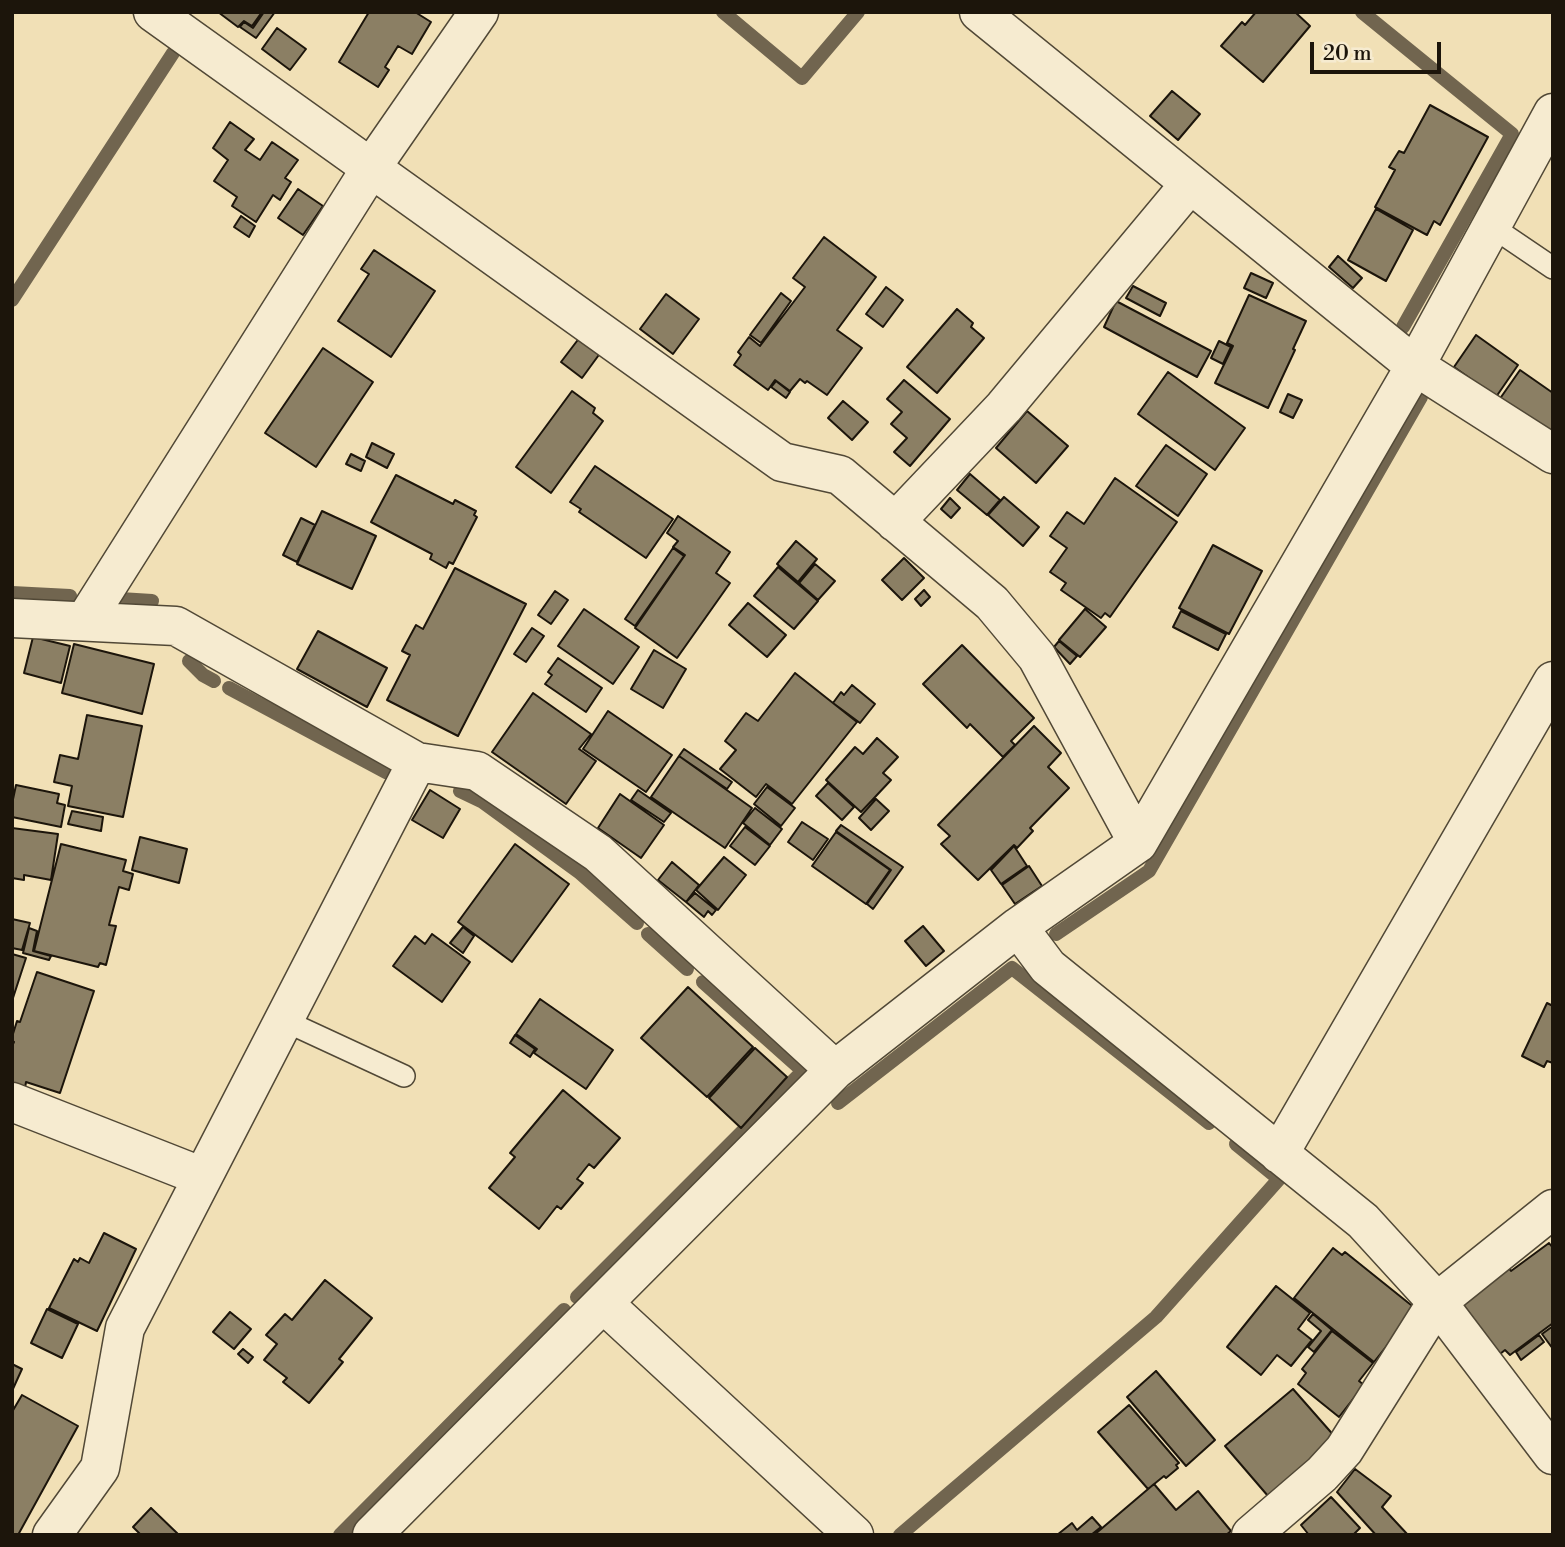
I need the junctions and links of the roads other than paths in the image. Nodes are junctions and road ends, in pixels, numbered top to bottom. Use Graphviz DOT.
graph roads {
  1 [pos="153,12"];
  2 [pos="479,12"];
  3 [pos="979,12"];
  4 [pos="1553,113"];
  5 [pos="371,168"];
  6 [pos="1190,184"];
  7 [pos="1491,226"];
  8 [pos="1553,268"];
  9 [pos="1415,366"];
  10 [pos="1553,454"];
  11 [pos="895,522"];
  12 [pos="12,618"];
  13 [pos="85,621"];
  14 [pos="1553,681"];
  15 [pos="417,762"];
  16 [pos="1138,843"];
  17 [pos="1018,927"];
  18 [pos="283,1020"];
  19 [pos="835,1070"];
  20 [pos="404,1076"];
  21 [pos="12,1102"];
  22 [pos="1279,1154"];
  23 [pos="203,1177"];
  24 [pos="1553,1209"];
  25 [pos="1437,1302"];
  26 [pos="603,1303"];
  27 [pos="1553,1455"];
  28 [pos="835,1529"];
  29 [pos="52,1535"];
  30 [pos="372,1535"];
  31 [pos="1251,1535"];
  1 -- 5 [label="street"];
  2 -- 5 [label="street"];
  3 -- 6 [label="street"];
  4 -- 7 [label="street"];
  5 -- 11 [label="street"];
  5 -- 13 [label="street"];
  6 -- 9 [label="street"];
  6 -- 11 [label="street"];
  7 -- 8 [label="lane"];
  7 -- 9 [label="street"];
  9 -- 10 [label="street"];
  9 -- 16 [label="street"];
  11 -- 16 [label="street"];
  12 -- 13 [label="street"];
  13 -- 15 [label="street"];
  14 -- 22 [label="street"];
  15 -- 18 [label="street"];
  15 -- 19 [label="street"];
  16 -- 17 [label="street"];
  17 -- 19 [label="street"];
  17 -- 22 [label="street"];
  18 -- 20 [label="lane"];
  18 -- 23 [label="street"];
  19 -- 26 [label="street"];
  21 -- 23 [label="street"];
  22 -- 25 [label="street"];
  23 -- 29 [label="street"];
  24 -- 25 [label="street"];
  25 -- 27 [label="street"];
  25 -- 31 [label="street"];
  26 -- 28 [label="street"];
  26 -- 30 [label="street"];
}
